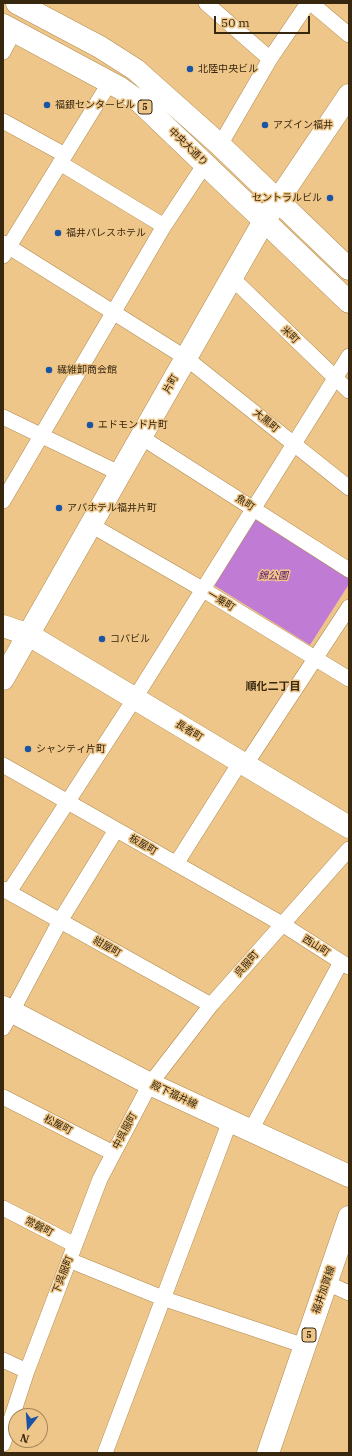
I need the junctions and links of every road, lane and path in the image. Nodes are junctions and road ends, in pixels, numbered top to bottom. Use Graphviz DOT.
graph roads {
  1 [pos="206,3"];
  2 [pos="310,3"];
  3 [pos="25,5"];
  4 [pos="8,28"];
  5 [pos="349,35"];
  6 [pos="3,52"];
  7 [pos="270,59"];
  8 [pos="110,82"];
  9 [pos="348,98"];
  10 [pos="3,121"];
  11 [pos="220,145"];
  12 [pos="62,159"];
  13 [pos="205,164"];
  14 [pos="276,200"];
  15 [pos="264,221"];
  16 [pos="164,226"];
  17 [pos="5,249"];
  18 [pos="349,269"];
  19 [pos="232,278"];
  20 [pos="349,302"];
  21 [pos="113,314"];
  22 [pos="349,356"];
  23 [pos="186,358"];
  24 [pos="334,378"];
  25 [pos="349,391"];
  26 [pos="3,417"];
  27 [pos="42,436"];
  28 [pos="141,437"];
  29 [pos="294,444"];
  30 [pos="121,474"];
  31 [pos="347,487"];
  32 [pos="3,501"];
  33 [pos="253,508"];
  34 [pos="91,525"];
  35 [pos="349,570"];
  36 [pos="202,589"];
  37 [pos="349,607"];
  38 [pos="3,626"];
  39 [pos="29,636"];
  40 [pos="315,658"];
  41 [pos="3,679"];
  42 [pos="349,679"];
  43 [pos="135,698"];
  44 [pos="243,763"];
  45 [pos="3,765"];
  46 [pos="67,802"];
  47 [pos="349,827"];
  48 [pos="116,830"];
  49 [pos="349,849"];
  50 [pos="176,864"];
  51 [pos="6,890"];
  52 [pos="60,921"];
  53 [pos="282,924"];
  54 [pos="345,964"];
  55 [pos="211,1006"];
  56 [pos="6,1016"];
  57 [pos="150,1084"];
  58 [pos="3,1097"];
  59 [pos="230,1121"];
  60 [pos="250,1130"];
  61 [pos="113,1153"];
  62 [pos="349,1176"];
  63 [pos="100,1179"];
  64 [pos="3,1208"];
  65 [pos="349,1217"];
  66 [pos="75,1245"];
  67 [pos="69,1260"];
  68 [pos="327,1283"];
  69 [pos="349,1293"];
  70 [pos="165,1299"];
  71 [pos="305,1346"];
  72 [pos="3,1360"];
  73 [pos="27,1371"];
  74 [pos="3,1444"];
  75 [pos="105,1453"];
  76 [pos="268,1453"];
  1 -- 7 [label="street"];
  2 -- 5 [label="street"];
  2 -- 7 [label="street"];
  3 -- 11 [label="main road, 5"];
  4 -- 6 [label="street"];
  4 -- 8 [label="main road, 中央大通り / 5"];
  7 -- 11 [label="street"];
  8 -- 12 [label="street"];
  8 -- 13 [label="main road, 中央大通り / 5"];
  9 -- 14 [label="main road, 片町"];
  10 -- 12 [label="street"];
  11 -- 14 [label="main road, 5"];
  12 -- 16 [label="street"];
  12 -- 17 [label="street"];
  13 -- 15 [label="main road, 中央大通り / 5"];
  13 -- 16 [label="street"];
  14 -- 15 [label="main road, 片町"];
  14 -- 18 [label="main road, 5"];
  15 -- 19 [label="main road, 片町"];
  15 -- 20 [label="main road, 中央大通り / 5"];
  16 -- 21 [label="street"];
  17 -- 21 [label="street, 大黒町"];
  19 -- 23 [label="main road, 片町"];
  19 -- 24 [label="street, 米町"];
  21 -- 23 [label="street, 大黒町"];
  21 -- 27 [label="street"];
  22 -- 24 [label="street"];
  23 -- 28 [label="main road, 片町"];
  23 -- 29 [label="street, 大黒町"];
  24 -- 25 [label="street, 米町"];
  24 -- 29 [label="street"];
  26 -- 27 [label="street"];
  27 -- 30 [label="street"];
  27 -- 32 [label="street"];
  28 -- 30 [label="main road, 片町"];
  28 -- 33 [label="street, 魚町"];
  29 -- 31 [label="street, 大黒町"];
  29 -- 33 [label="street"];
  30 -- 34 [label="main road, 片町"];
  33 -- 35 [label="street, 魚町"];
  33 -- 36 [label="street"];
  34 -- 36 [label="street, 一乗町"];
  34 -- 39 [label="main road, 片町"];
  36 -- 40 [label="street, 一乗町"];
  36 -- 43 [label="street"];
  37 -- 40 [label="street"];
  38 -- 39 [label="main road, 長者町"];
  39 -- 41 [label="main road, 片町"];
  39 -- 43 [label="main road, 長者町"];
  40 -- 42 [label="street, 一乗町"];
  40 -- 44 [label="street"];
  43 -- 44 [label="main road, 長者町"];
  43 -- 46 [label="street"];
  44 -- 47 [label="main road, 長者町"];
  44 -- 50 [label="street"];
  45 -- 46 [label="street, 板屋町"];
  46 -- 48 [label="street, 板屋町"];
  46 -- 51 [label="street"];
  48 -- 50 [label="street, 板屋町"];
  48 -- 52 [label="street"];
  49 -- 53 [label="street, 呉服町"];
  50 -- 53 [label="street, 板屋町"];
  51 -- 52 [label="street, 紺屋町"];
  52 -- 55 [label="street, 紺屋町"];
  52 -- 56 [label="street"];
  53 -- 54 [label="street, 西山町"];
  53 -- 55 [label="street, 呉服町"];
  54 -- 60 [label="street"];
  55 -- 57 [label="street, 呉服町"];
  56 -- 57 [label="main road, 殿下福井線"];
  57 -- 59 [label="main road, 殿下福井線"];
  57 -- 61 [label="street, 中呉服町"];
  58 -- 61 [label="street, 松屋町"];
  59 -- 60 [label="main road, 殿下福井線"];
  59 -- 70 [label="street"];
  60 -- 62 [label="main road, 殿下福井線"];
  61 -- 63 [label="street, 中呉服町"];
  63 -- 66 [label="street, 下呉服町"];
  64 -- 66 [label="street, 常磐町"];
  65 -- 68 [label="main road, 福井加賀線 / 5"];
  66 -- 67 [label="street, 下呉服町"];
  67 -- 70 [label="street"];
  67 -- 73 [label="street, 下呉服町"];
  68 -- 69 [label="street"];
  68 -- 71 [label="main road, 福井加賀線 / 5"];
  70 -- 71 [label="street"];
  70 -- 75 [label="street"];
  71 -- 76 [label="main road, 福井加賀線 / 5"];
  72 -- 73 [label="street"];
  73 -- 74 [label="street, 下呉服町"];
}
